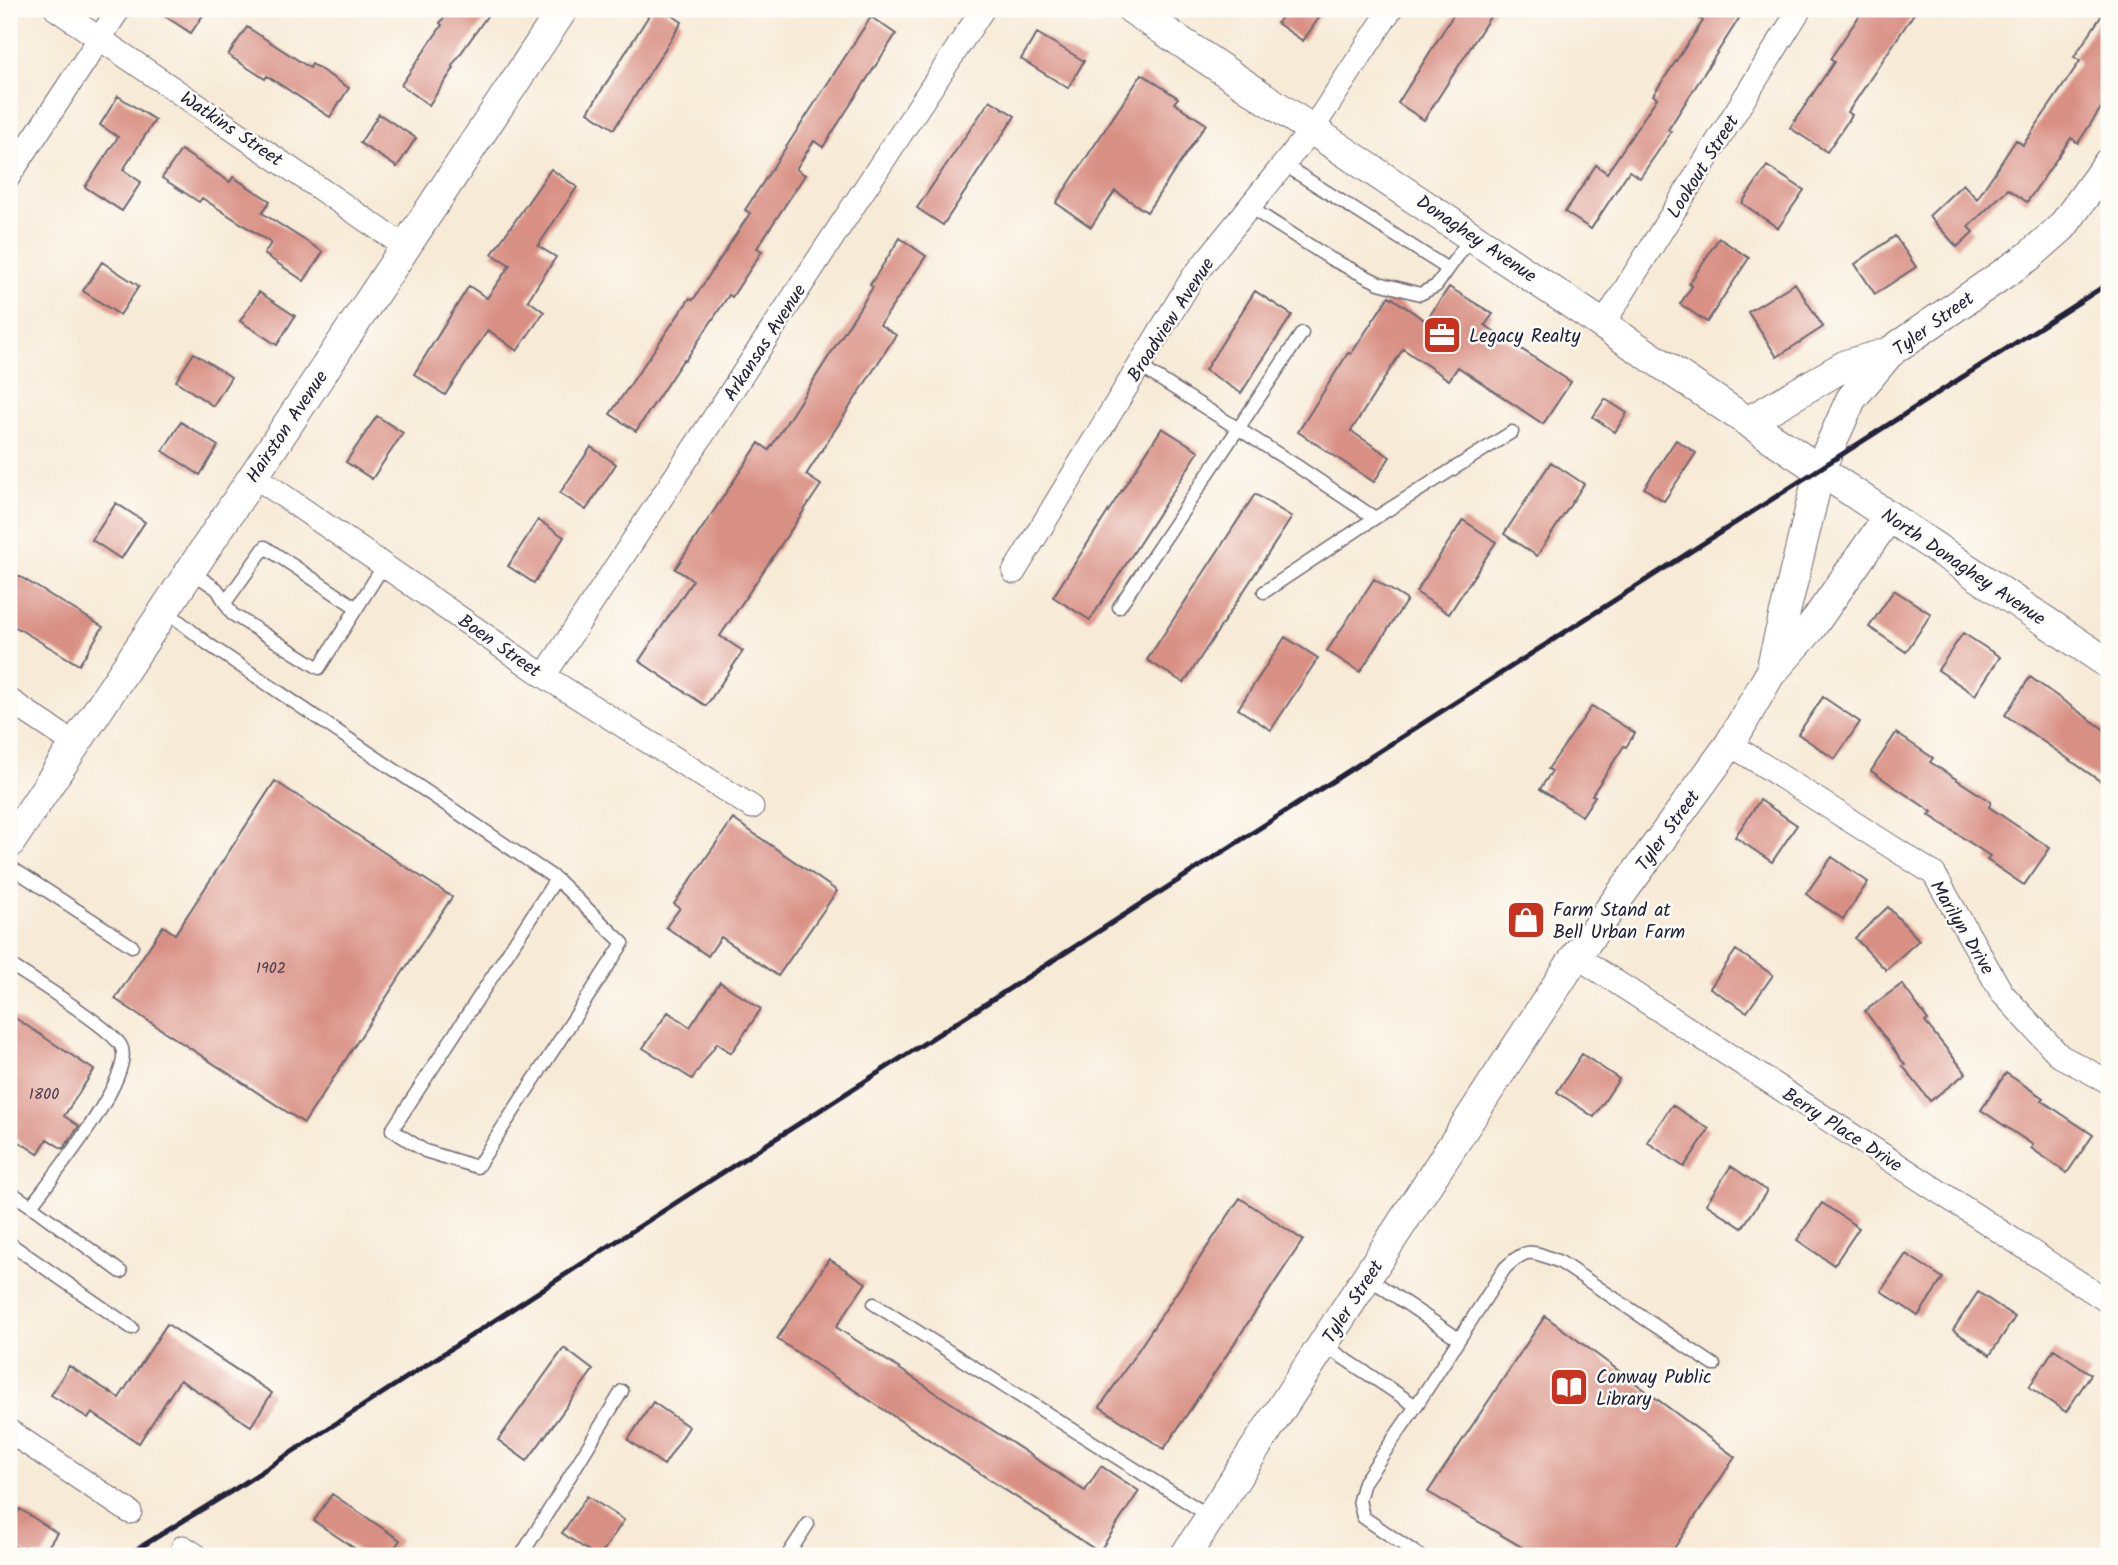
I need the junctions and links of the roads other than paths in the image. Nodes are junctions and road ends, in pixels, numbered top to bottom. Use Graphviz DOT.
graph roads {
  1 [pos="57,9"];
  2 [pos="119,9"];
  3 [pos="563,9"];
  4 [pos="983,9"];
  5 [pos="1132,9"];
  6 [pos="1391,9"];
  7 [pos="1800,9"];
  8 [pos="100,37"];
  9 [pos="1313,128"];
  10 [pos="2109,162"];
  11 [pos="1283,164"];
  12 [pos="9,176"];
  13 [pos="1249,207"];
  14 [pos="1473,235"];
  15 [pos="407,248"];
  16 [pos="1448,270"];
  17 [pos="1604,324"];
  18 [pos="1302,333"];
  19 [pos="1891,351"];
  20 [pos="1139,366"];
  21 [pos="1749,421"];
  22 [pos="1239,429"];
  23 [pos="1512,432"];
  24 [pos="1820,469"];
  25 [pos="253,475"];
  26 [pos="1889,516"];
  27 [pos="1375,518"];
  28 [pos="384,565"];
  29 [pos="190,570"];
  30 [pos="1014,572"];
  31 [pos="1264,592"];
  32 [pos="225,603"];
  33 [pos="1119,607"];
  34 [pos="357,608"];
  35 [pos="164,609"];
  36 [pos="2109,664"];
  37 [pos="1770,674"];
  38 [pos="544,676"];
  39 [pos="9,700"];
  40 [pos="75,744"];
  41 [pos="1730,744"];
  42 [pos="752,807"];
  43 [pos="9,844"];
  44 [pos="9,866"];
  45 [pos="556,879"];
  46 [pos="132,946"];
  47 [pos="1576,956"];
  48 [pos="9,964"];
  49 [pos="2109,1082"];
  50 [pos="9,1191"];
  51 [pos="31,1206"];
  52 [pos="9,1243"];
  53 [pos="121,1272"];
  54 [pos="1367,1278"];
  55 [pos="2109,1301"];
  56 [pos="874,1304"];
  57 [pos="132,1328"];
  58 [pos="1459,1339"];
  59 [pos="1324,1345"];
  60 [pos="1714,1365"];
  61 [pos="622,1391"];
  62 [pos="1416,1406"];
  63 [pos="9,1431"];
  64 [pos="131,1512"];
  65 [pos="1212,1518"];
  66 [pos="808,1524"];
  67 [pos="521,1556"];
  68 [pos="787,1556"];
  69 [pos="1185,1556"];
  70 [pos="1420,1556"];
  1 -- 8 [label="street, Watkins Street"];
  2 -- 8 [label="street"];
  3 -- 15 [label="street, Hairston Avenue"];
  4 -- 38 [label="street, Arkansas Avenue"];
  5 -- 9 [label="street, Donaghey Avenue"];
  6 -- 9 [label="street, Broadview Avenue"];
  7 -- 17 [label="street, Lookout Street"];
  8 -- 12 [label="street"];
  8 -- 15 [label="street, Watkins Street"];
  9 -- 11 [label="street, Broadview Avenue"];
  9 -- 14 [label="street, Donaghey Avenue"];
  10 -- 19 [label="street, Tyler Street"];
  11 -- 13 [label="street, Broadview Avenue"];
  11 -- 16 [label="lane"];
  13 -- 16 [label="lane"];
  13 -- 20 [label="street, Broadview Avenue"];
  14 -- 16 [label="lane"];
  14 -- 17 [label="street, Donaghey Avenue"];
  15 -- 25 [label="street, Hairston Avenue"];
  17 -- 21 [label="street, Donaghey Avenue"];
  18 -- 22 [label="lane"];
  19 -- 21 [label="street"];
  19 -- 24 [label="street, Tyler Street"];
  20 -- 22 [label="lane"];
  20 -- 30 [label="street, Broadview Avenue"];
  21 -- 24 [label="street, Donaghey Avenue"];
  22 -- 27 [label="lane"];
  22 -- 33 [label="lane"];
  23 -- 27 [label="lane"];
  24 -- 26 [label="street, North Donaghey Avenue"];
  24 -- 37 [label="street, Tyler Street"];
  25 -- 28 [label="street, Boen Street"];
  25 -- 29 [label="street, Hairston Avenue"];
  26 -- 36 [label="street, North Donaghey Avenue"];
  26 -- 37 [label="street"];
  27 -- 31 [label="lane"];
  28 -- 34 [label="lane"];
  28 -- 38 [label="street, Boen Street"];
  29 -- 32 [label="lane"];
  29 -- 35 [label="street, Hairston Avenue"];
  32 -- 34 [label="lane"];
  32 -- 34 [label="lane"];
  35 -- 40 [label="street, Hairston Avenue"];
  35 -- 45 [label="lane"];
  37 -- 41 [label="street, Tyler Street"];
  38 -- 42 [label="street, Boen Street"];
  39 -- 40 [label="street"];
  40 -- 43 [label="street, Hairston Avenue"];
  41 -- 47 [label="street, Tyler Street"];
  41 -- 49 [label="street, Marilyn Drive"];
  44 -- 46 [label="lane"];
  45 -- 45 [label="lane"];
  47 -- 54 [label="street, Tyler Street"];
  47 -- 55 [label="street, Berry Place Drive"];
  48 -- 51 [label="lane"];
  50 -- 51 [label="lane"];
  51 -- 53 [label="lane"];
  52 -- 57 [label="lane"];
  54 -- 58 [label="lane"];
  54 -- 59 [label="street, Tyler Street"];
  56 -- 65 [label="lane"];
  58 -- 60 [label="lane"];
  58 -- 62 [label="lane"];
  59 -- 62 [label="lane"];
  59 -- 65 [label="street, Tyler Street"];
  61 -- 67 [label="lane"];
  62 -- 70 [label="lane"];
  63 -- 64 [label="street"];
  65 -- 69 [label="street, Tyler Street"];
  66 -- 68 [label="lane"];
}
